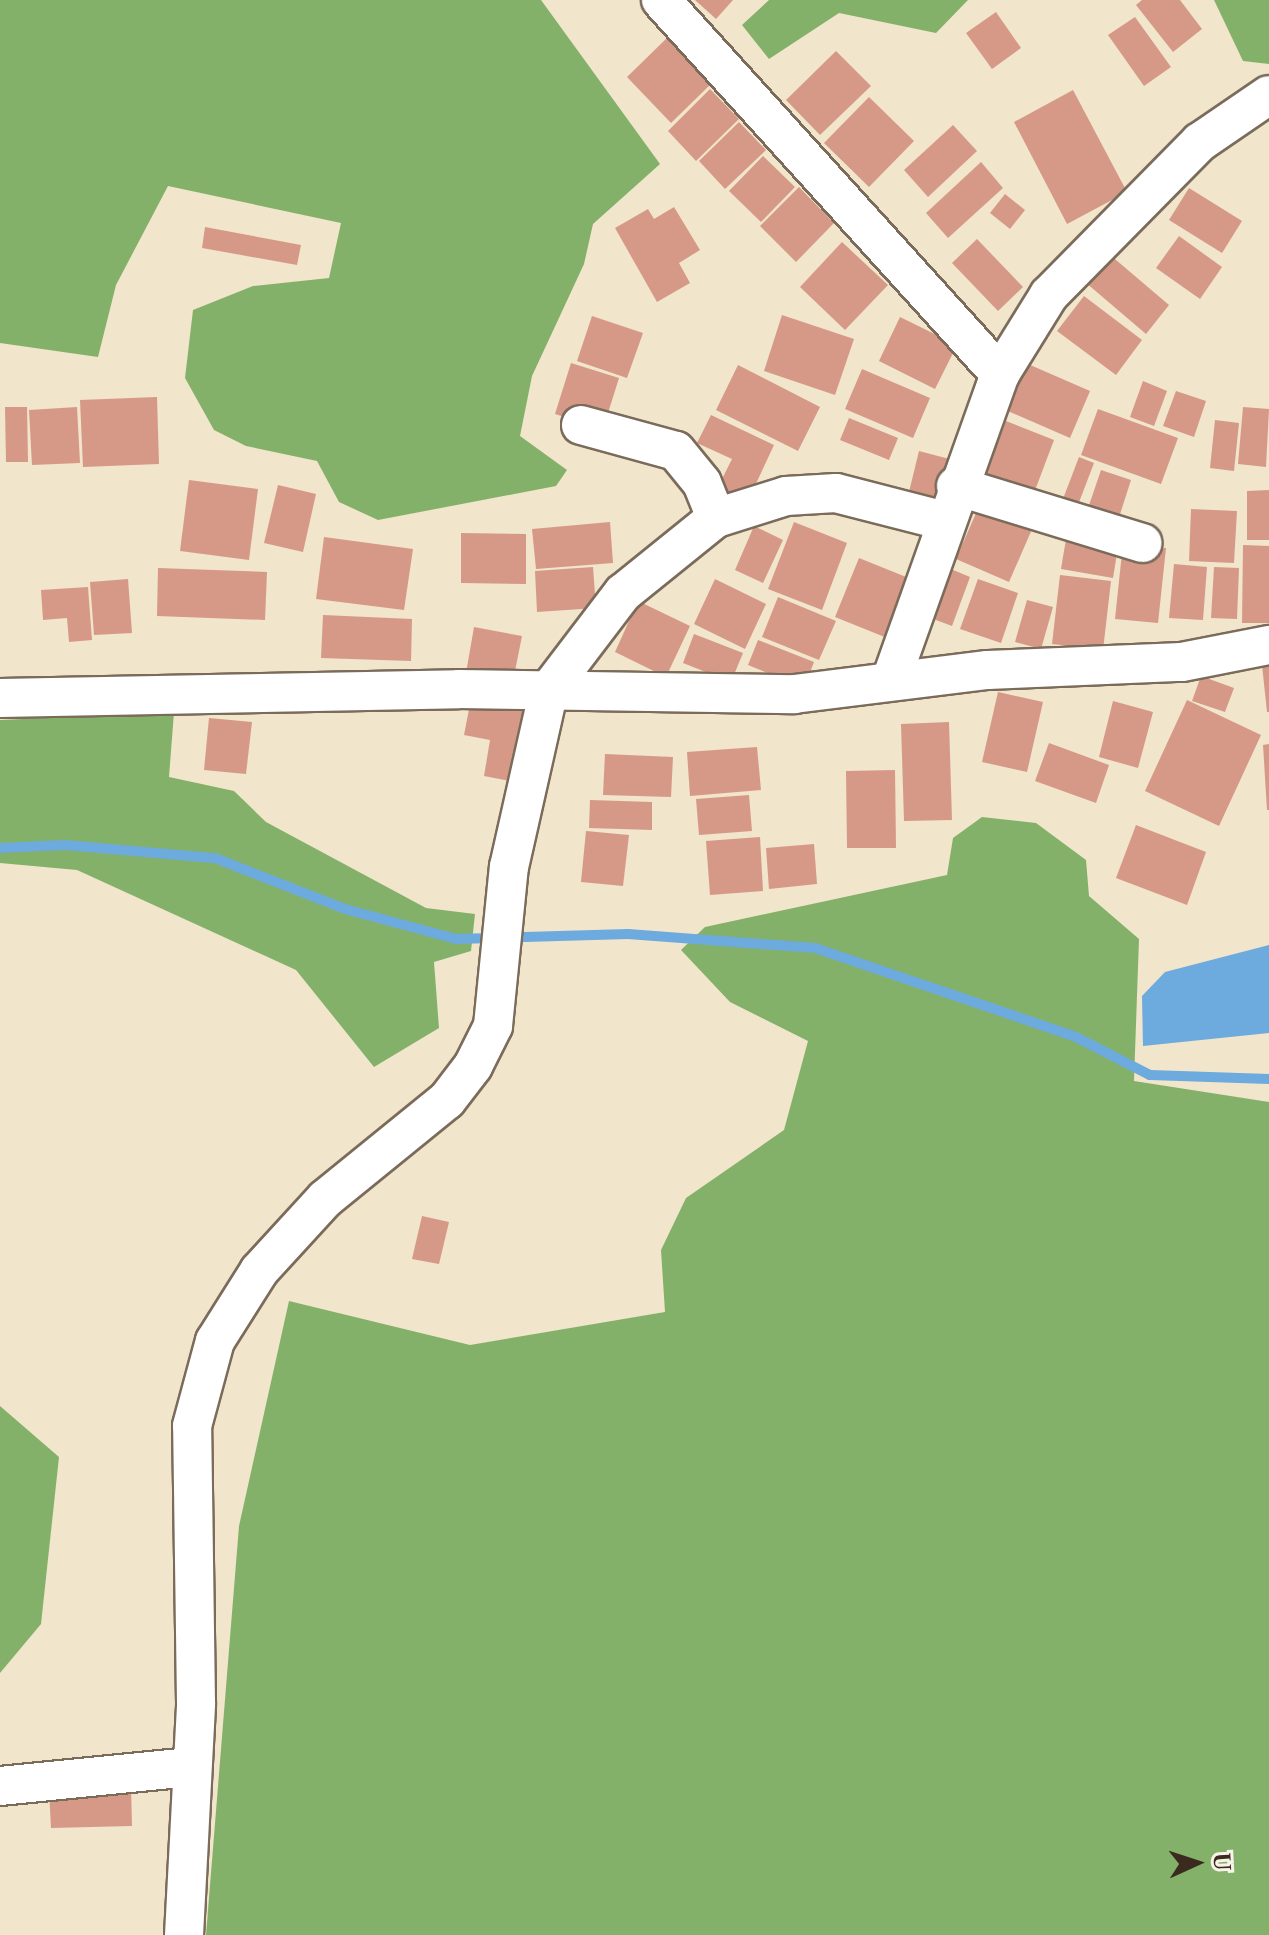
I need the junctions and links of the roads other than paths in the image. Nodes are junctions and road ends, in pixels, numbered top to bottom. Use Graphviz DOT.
graph roads {
  1 [pos="661,0"];
  2 [pos="1269,95"];
  3 [pos="1000,374"];
  4 [pos="581,425"];
  5 [pos="950,504"];
  6 [pos="716,518"];
  7 [pos="1143,543"];
  8 [pos="1269,645"];
  9 [pos="891,680"];
  10 [pos="549,690"];
  11 [pos="0,698"];
  12 [pos="192,1767"];
  13 [pos="0,1786"];
  14 [pos="184,1935"];
  1 -- 3 [label="street"];
  2 -- 3 [label="street"];
  3 -- 5 [label="street"];
  4 -- 6 [label="street"];
  5 -- 6 [label="street"];
  5 -- 7 [label="street"];
  5 -- 9 [label="street"];
  6 -- 10 [label="street"];
  8 -- 9 [label="street"];
  9 -- 10 [label="street"];
  10 -- 11 [label="street"];
  10 -- 12 [label="street"];
  12 -- 13 [label="street"];
  12 -- 14 [label="street"];
}
